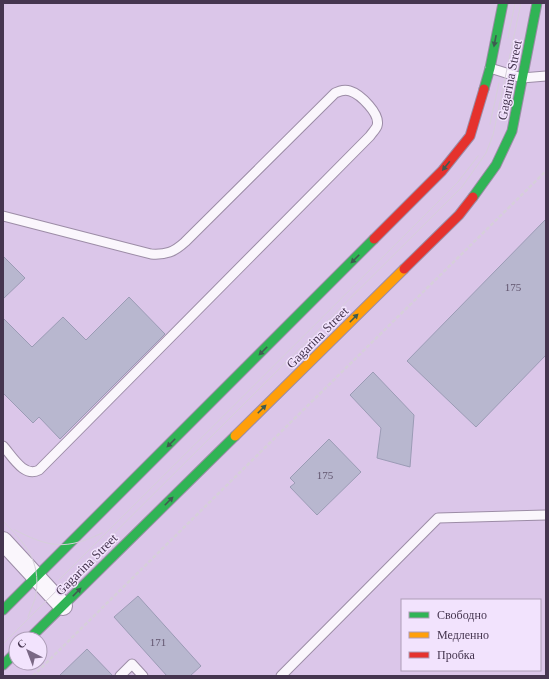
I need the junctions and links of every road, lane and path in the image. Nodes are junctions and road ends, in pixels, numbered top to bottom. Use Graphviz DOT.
graph roads {
  1 [pos="503,3"];
  2 [pos="537,3"];
  3 [pos="490,68"];
  4 [pos="546,76"];
  5 [pos="522,78"];
  6 [pos="546,171"];
  7 [pos="3,216"];
  8 [pos="3,446"];
  9 [pos="546,515"];
  10 [pos="3,541"];
  11 [pos="36,576"];
  12 [pos="63,606"];
  13 [pos="3,610"];
  14 [pos="37,631"];
  15 [pos="33,676"];
  16 [pos="120,676"];
  17 [pos="143,676"];
  18 [pos="281,676"];
  1 -- 3 [label="main road, Gagarina Street, one-way"];
  2 -- 5 [label="main road, Gagarina Street"];
  3 -- 5 [label="lane"];
  3 -- 11 [label="main road, Gagarina Street, one-way"];
  4 -- 5 [label="lane"];
  12 -- 5 [label="main road, Gagarina Street, one-way"];
  6 -- 15 [label="path"];
  7 -- 8 [label="lane"];
  9 -- 18 [label="lane"];
  10 -- 11 [label="street"];
  11 -- 12 [label="street"];
  11 -- 13 [label="main road, Gagarina Street"];
  12 -- 14 [label="main road, Gagarina Street"];
  16 -- 17 [label="lane"];
}
